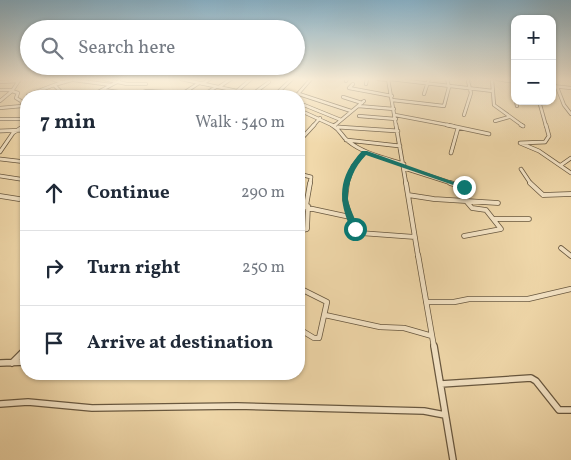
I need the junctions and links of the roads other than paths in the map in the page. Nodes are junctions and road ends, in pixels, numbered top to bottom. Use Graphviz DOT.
graph roads {
  1 [pos="315,100"];
  2 [pos="357,100"];
  3 [pos="392,100"];
  4 [pos="408,100"];
  5 [pos="445,100"];
  6 [pos="468,100"];
  7 [pos="494,100"];
  8 [pos="562,100"];
  9 [pos="540,105"];
  10 [pos="20,106"];
  11 [pos="305,106"];
  12 [pos="358,106"];
  13 [pos="0,108"];
  14 [pos="394,109"];
  15 [pos="351,111"];
  16 [pos="305,113"];
  17 [pos="571,114"];
  18 [pos="464,115"];
  19 [pos="359,116"];
  20 [pos="395,117"];
  21 [pos="510,117"];
  22 [pos="320,118"];
  23 [pos="0,119"];
  24 [pos="20,119"];
  25 [pos="341,120"];
  26 [pos="495,121"];
  27 [pos="335,126"];
  28 [pos="523,126"];
  29 [pos="458,128"];
  30 [pos="18,130"];
  31 [pos="398,131"];
  32 [pos="0,132"];
  33 [pos="489,134"];
  34 [pos="305,135"];
  35 [pos="346,140"];
  36 [pos="400,146"];
  37 [pos="0,152"];
  38 [pos="364,152"];
  39 [pos="451,153"];
  40 [pos="571,158"];
  41 [pos="0,159"];
  42 [pos="20,161"];
  43 [pos="561,165"];
  44 [pos="404,166"];
  45 [pos="520,170"];
  46 [pos="571,173"];
  47 [pos="0,176"];
  48 [pos="305,176"];
  49 [pos="20,179"];
  50 [pos="464,187"];
  51 [pos="571,194"];
  52 [pos="408,195"];
  53 [pos="0,196"];
  54 [pos="19,199"];
  55 [pos="466,201"];
  56 [pos="498,203"];
  57 [pos="307,206"];
  58 [pos="350,217"];
  59 [pos="494,219"];
  60 [pos="528,220"];
  61 [pos="305,230"];
  62 [pos="464,236"];
  63 [pos="415,237"];
  64 [pos="561,248"];
  65 [pos="571,256"];
  66 [pos="571,290"];
  67 [pos="305,291"];
  68 [pos="426,302"];
  69 [pos="325,315"];
  70 [pos="305,333"];
  71 [pos="432,336"];
  72 [pos="20,355"];
  73 [pos="0,363"];
  74 [pos="20,363"];
  75 [pos="12,364"];
  76 [pos="441,384"];
  77 [pos="0,404"];
  78 [pos="571,410"];
  79 [pos="445,415"];
  80 [pos="453,460"];
  1 -- 15 [label="street"];
  2 -- 12 [label="street"];
  3 -- 14 [label="street"];
  4 -- 5 [label="street"];
  6 -- 18 [label="street"];
  7 -- 21 [label="street"];
  8 -- 17 [label="street"];
  9 -- 43 [label="street"];
  10 -- 13 [label="street"];
  11 -- 25 [label="street"];
  12 -- 14 [label="street"];
  12 -- 15 [label="street"];
  14 -- 20 [label="street"];
  15 -- 25 [label="street"];
  16 -- 22 [label="street"];
  19 -- 20 [label="street"];
  20 -- 29 [label="street"];
  20 -- 31 [label="street"];
  21 -- 26 [label="street"];
  21 -- 28 [label="street"];
  22 -- 27 [label="street"];
  22 -- 34 [label="street"];
  23 -- 24 [label="street"];
  25 -- 27 [label="street"];
  27 -- 31 [label="street"];
  27 -- 35 [label="street"];
  29 -- 33 [label="street"];
  29 -- 39 [label="street"];
  30 -- 32 [label="street"];
  30 -- 37 [label="street"];
  31 -- 36 [label="street"];
  35 -- 36 [label="street"];
  35 -- 38 [label="street"];
  36 -- 44 [label="street"];
  38 -- 44 [label="street"];
  38 -- 58 [label="street"];
  40 -- 43 [label="street"];
  41 -- 42 [label="street"];
  43 -- 46 [label="street"];
  44 -- 50 [label="street"];
  44 -- 52 [label="street"];
  45 -- 51 [label="street"];
  47 -- 49 [label="street"];
  48 -- 57 [label="street"];
  52 -- 55 [label="street"];
  52 -- 63 [label="street"];
  53 -- 54 [label="street"];
  55 -- 56 [label="street"];
  55 -- 59 [label="street"];
  57 -- 58 [label="street"];
  57 -- 61 [label="street"];
  58 -- 63 [label="street"];
  59 -- 60 [label="street"];
  59 -- 62 [label="street"];
  63 -- 68 [label="street"];
  64 -- 65 [label="street"];
  66 -- 68 [label="street"];
  67 -- 69 [label="street"];
  68 -- 71 [label="street"];
  69 -- 70 [label="street"];
  69 -- 71 [label="street"];
  71 -- 76 [label="street"];
  72 -- 75 [label="street"];
  73 -- 75 [label="street"];
  74 -- 75 [label="street"];
  76 -- 78 [label="street"];
  76 -- 79 [label="street"];
  77 -- 79 [label="street"];
  79 -- 80 [label="street"];
}
